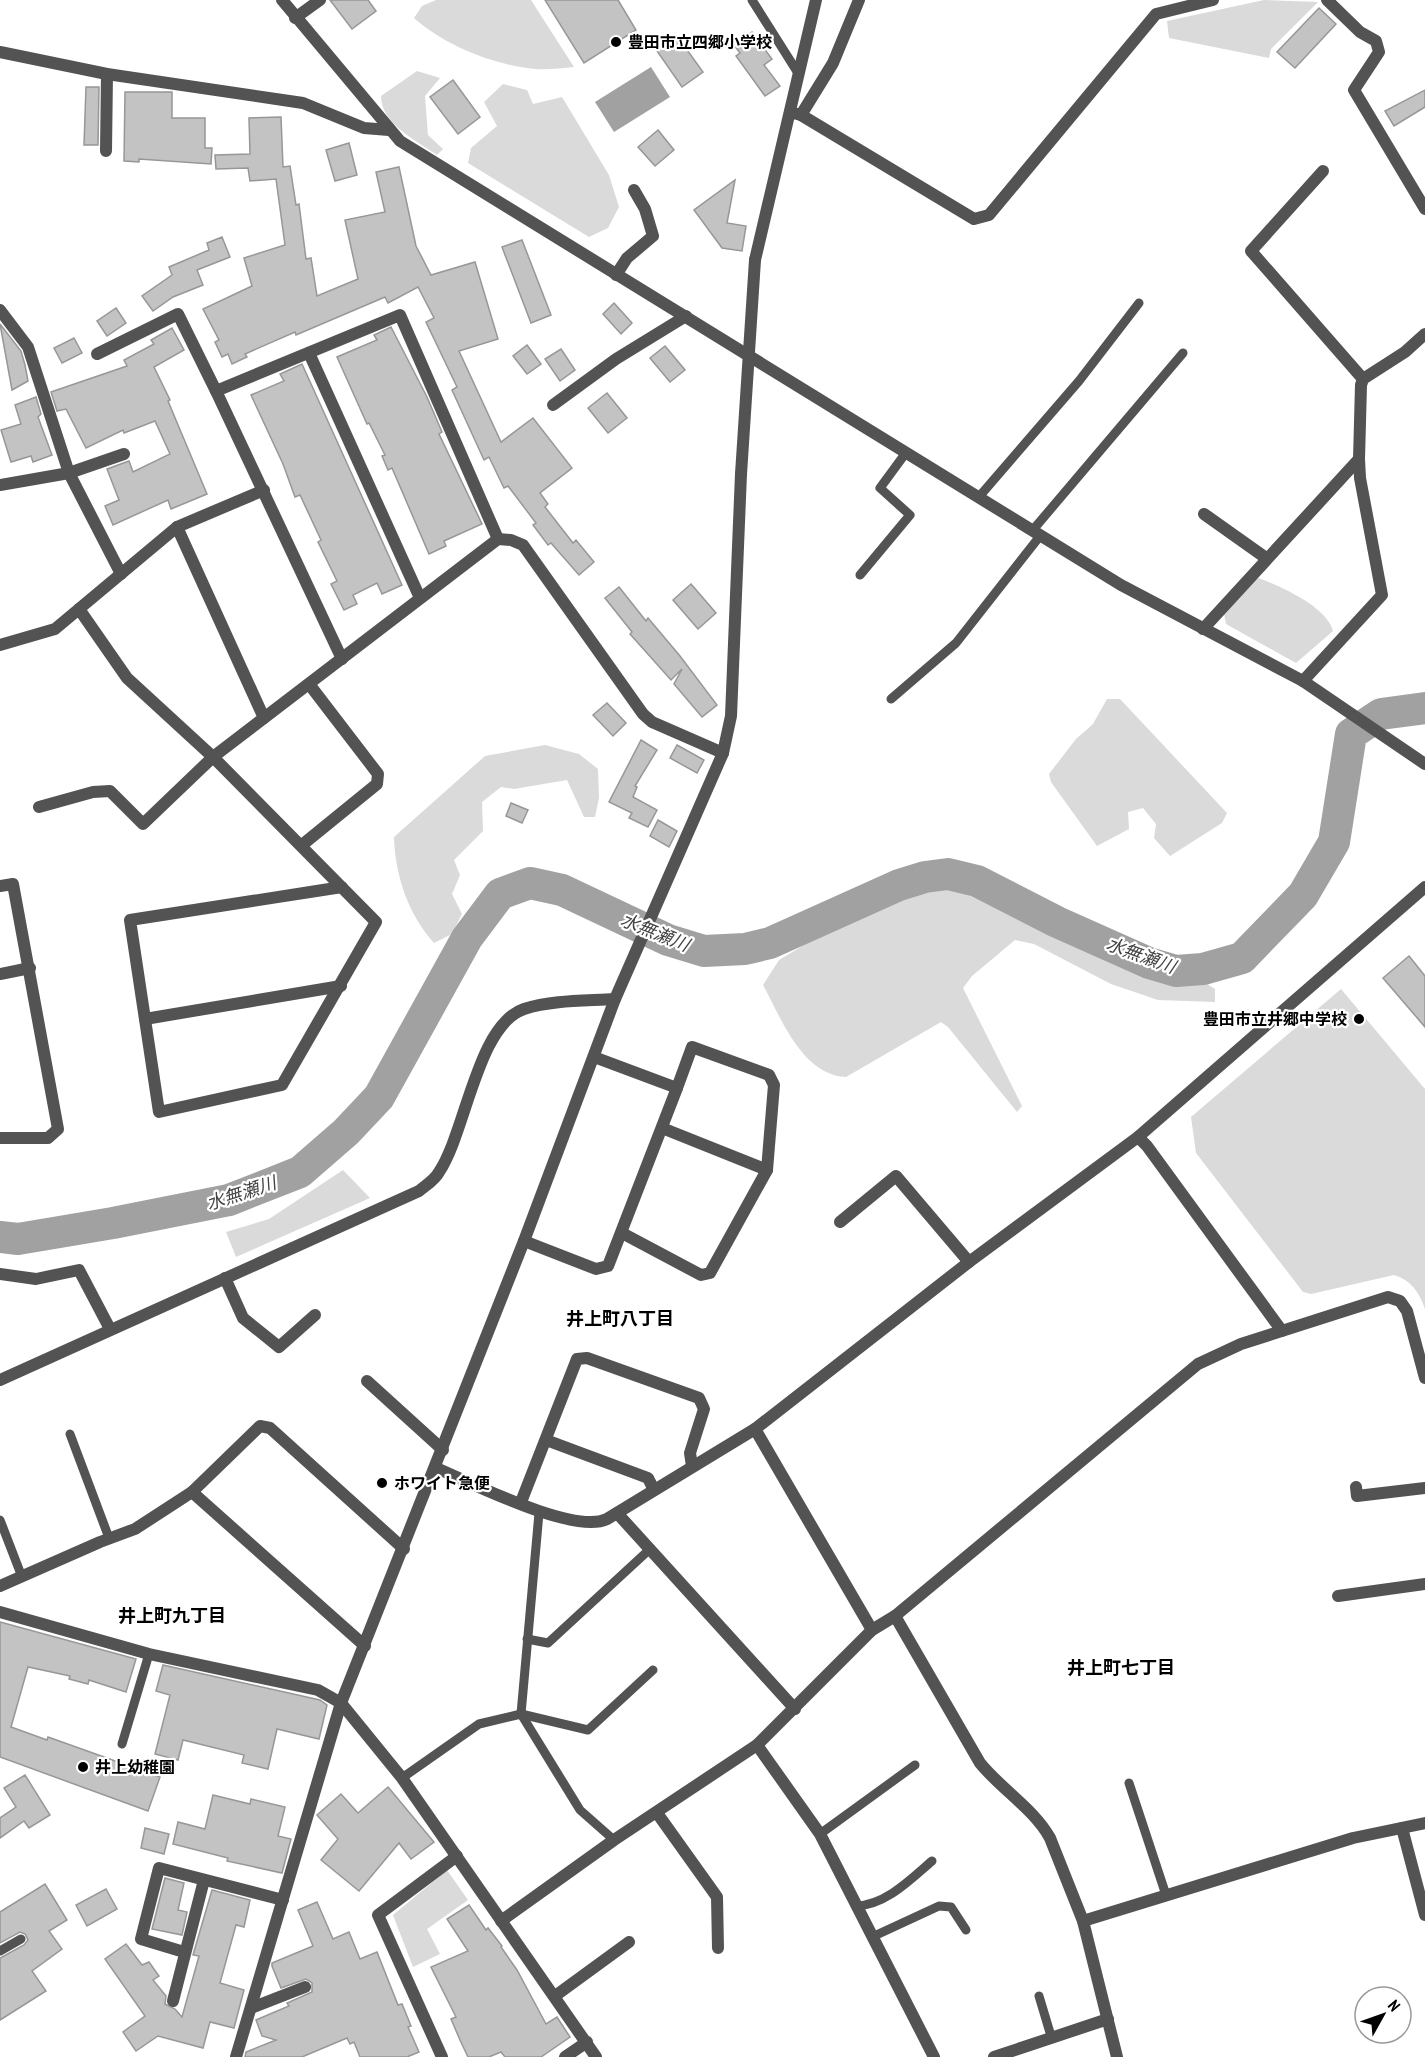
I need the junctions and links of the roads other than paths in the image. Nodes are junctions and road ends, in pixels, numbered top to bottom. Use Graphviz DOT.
graph roads {
  1 [pos="282,0"];
  2 [pos="320,0"];
  3 [pos="752,0"];
  4 [pos="816,0"];
  5 [pos="859,0"];
  6 [pos="1214,0"];
  7 [pos="1327,0"];
  8 [pos="295,18"];
  9 [pos="0,52"];
  10 [pos="798,73"];
  11 [pos="107,74"];
  12 [pos="795,113"];
  13 [pos="389,130"];
  14 [pos="106,152"];
  15 [pos="1323,171"];
  16 [pos="634,190"];
  17 [pos="1425,209"];
  18 [pos="616,275"];
  19 [pos="1139,303"];
  20 [pos="0,310"];
  21 [pos="686,316"];
  22 [pos="1425,334"];
  23 [pos="309,353"];
  24 [pos="1183,353"];
  25 [pos="97,354"];
  26 [pos="747,356"];
  27 [pos="1364,379"];
  28 [pos="216,391"];
  29 [pos="553,405"];
  30 [pos="124,454"];
  31 [pos="905,454"];
  32 [pos="1359,459"];
  33 [pos="69,473"];
  34 [pos="0,485"];
  35 [pos="264,490"];
  36 [pos="978,498"];
  37 [pos="1204,514"];
  38 [pos="177,526"];
  39 [pos="1036,533"];
  40 [pos="498,539"];
  41 [pos="1266,558"];
  42 [pos="121,574"];
  43 [pos="860,575"];
  44 [pos="420,598"];
  45 [pos="79,609"];
  46 [pos="1203,629"];
  47 [pos="0,645"];
  48 [pos="342,659"];
  49 [pos="1303,681"];
  50 [pos="309,684"];
  51 [pos="891,699"];
  52 [pos="264,718"];
  53 [pos="723,753"];
  54 [pos="213,758"];
  55 [pos="1425,764"];
  56 [pos="39,807"];
  57 [pos="302,845"];
  58 [pos="0,886"];
  59 [pos="342,887"];
  60 [pos="1425,887"];
  61 [pos="30,968"];
  62 [pos="0,974"];
  63 [pos="341,986"];
  64 [pos="615,999"];
  65 [pos="145,1019"];
  66 [pos="594,1057"];
  67 [pos="677,1088"];
  68 [pos="662,1128"];
  69 [pos="1138,1137"];
  70 [pos="0,1138"];
  71 [pos="767,1170"];
  72 [pos="840,1222"];
  73 [pos="622,1233"];
  74 [pos="524,1241"];
  75 [pos="969,1262"];
  76 [pos="0,1274"];
  77 [pos="225,1278"];
  78 [pos="315,1315"];
  79 [pos="110,1329"];
  80 [pos="1282,1331"];
  81 [pos="1425,1378"];
  82 [pos="0,1380"];
  83 [pos="367,1381"];
  84 [pos="755,1429"];
  85 [pos="70,1434"];
  86 [pos="546,1440"];
  87 [pos="443,1450"];
  88 [pos="692,1466"];
  89 [pos="436,1468"];
  90 [pos="1356,1487"];
  91 [pos="1425,1488"];
  92 [pos="654,1490"];
  93 [pos="192,1492"];
  94 [pos="521,1502"];
  95 [pos="539,1513"];
  96 [pos="617,1513"];
  97 [pos="0,1520"];
  98 [pos="109,1538"];
  99 [pos="404,1549"];
  100 [pos="650,1549"];
  101 [pos="22,1577"];
  102 [pos="1425,1584"];
  103 [pos="0,1586"];
  104 [pos="1338,1596"];
  105 [pos="0,1612"];
  106 [pos="895,1616"];
  107 [pos="872,1630"];
  108 [pos="527,1639"];
  109 [pos="365,1646"];
  110 [pos="149,1654"];
  111 [pos="653,1670"];
  112 [pos="341,1703"];
  113 [pos="795,1709"];
  114 [pos="522,1714"];
  115 [pos="122,1744"];
  116 [pos="757,1745"];
  117 [pos="915,1765"];
  118 [pos="402,1778"];
  119 [pos="1129,1783"];
  120 [pos="657,1813"];
  121 [pos="1425,1823"];
  122 [pos="1402,1828"];
  123 [pos="820,1834"];
  124 [pos="614,1840"];
  125 [pos="457,1856"];
  126 [pos="932,1861"];
  127 [pos="204,1880"];
  128 [pos="1166,1895"];
  129 [pos="283,1900"];
  130 [pos="856,1906"];
  131 [pos="1425,1915"];
  132 [pos="1083,1921"];
  133 [pos="501,1922"];
  134 [pos="966,1930"];
  135 [pos="872,1937"];
  136 [pos="21,1939"];
  137 [pos="629,1942"];
  138 [pos="718,1948"];
  139 [pos="0,1952"];
  140 [pos="184,1952"];
  141 [pos="305,1987"];
  142 [pos="555,1996"];
  143 [pos="1039,1996"];
  144 [pos="173,2001"];
  145 [pos="252,2008"];
  146 [pos="1108,2019"];
  147 [pos="1051,2036"];
  148 [pos="587,2042"];
  149 [pos="236,2057"];
  150 [pos="442,2057"];
  151 [pos="565,2057"];
  152 [pos="596,2057"];
  153 [pos="934,2057"];
  154 [pos="994,2057"];
  155 [pos="1117,2057"];
  1 -- 8 [label="street"];
  2 -- 8 [label="street"];
  3 -- 10 [label="lane"];
  4 -- 10 [label="street"];
  5 -- 12 [label="street"];
  6 -- 12 [label="street"];
  7 -- 17 [label="street"];
  8 -- 13 [label="street"];
  9 -- 11 [label="street"];
  10 -- 12 [label="street"];
  11 -- 13 [label="street"];
  11 -- 14 [label="street"];
  12 -- 26 [label="street"];
  13 -- 18 [label="street"];
  15 -- 27 [label="street"];
  16 -- 18 [label="street"];
  18 -- 21 [label="street"];
  19 -- 36 [label="lane"];
  20 -- 33 [label="street"];
  21 -- 26 [label="street"];
  21 -- 29 [label="street"];
  22 -- 27 [label="street"];
  23 -- 28 [label="street"];
  23 -- 40 [label="street"];
  23 -- 44 [label="street"];
  24 -- 39 [label="lane"];
  25 -- 28 [label="street"];
  26 -- 31 [label="street"];
  26 -- 53 [label="street"];
  27 -- 32 [label="street"];
  28 -- 35 [label="street"];
  30 -- 33 [label="street"];
  31 -- 36 [label="street"];
  31 -- 43 [label="lane"];
  32 -- 41 [label="street"];
  32 -- 49 [label="street"];
  33 -- 34 [label="street"];
  33 -- 42 [label="street"];
  35 -- 38 [label="street"];
  35 -- 48 [label="street"];
  36 -- 39 [label="street"];
  37 -- 41 [label="street"];
  38 -- 42 [label="street"];
  38 -- 52 [label="street"];
  39 -- 46 [label="street"];
  39 -- 51 [label="lane"];
  40 -- 44 [label="street"];
  40 -- 53 [label="street"];
  41 -- 46 [label="street"];
  42 -- 45 [label="street"];
  44 -- 48 [label="street"];
  45 -- 47 [label="street"];
  45 -- 54 [label="street"];
  46 -- 49 [label="street"];
  48 -- 50 [label="street"];
  49 -- 55 [label="street"];
  50 -- 52 [label="street"];
  50 -- 57 [label="street"];
  52 -- 54 [label="street"];
  53 -- 64 [label="street"];
  54 -- 56 [label="street"];
  54 -- 57 [label="street"];
  57 -- 59 [label="street"];
  58 -- 61 [label="street"];
  59 -- 63 [label="street"];
  59 -- 65 [label="street"];
  60 -- 69 [label="street"];
  61 -- 62 [label="street"];
  61 -- 70 [label="street"];
  63 -- 65 [label="street"];
  63 -- 65 [label="street"];
  64 -- 66 [label="street"];
  64 -- 77 [label="street"];
  66 -- 67 [label="street"];
  66 -- 74 [label="street"];
  67 -- 68 [label="street"];
  67 -- 71 [label="street"];
  68 -- 71 [label="street"];
  68 -- 73 [label="street"];
  69 -- 75 [label="street"];
  69 -- 80 [label="street"];
  71 -- 73 [label="street"];
  72 -- 75 [label="street"];
  73 -- 74 [label="street"];
  74 -- 87 [label="street"];
  75 -- 84 [label="street"];
  76 -- 79 [label="street"];
  77 -- 78 [label="street"];
  77 -- 79 [label="street"];
  79 -- 82 [label="street"];
  80 -- 81 [label="street"];
  80 -- 106 [label="street"];
  83 -- 87 [label="street"];
  84 -- 88 [label="street"];
  84 -- 107 [label="street"];
  85 -- 98 [label="lane"];
  86 -- 88 [label="street"];
  86 -- 92 [label="street"];
  86 -- 94 [label="street"];
  87 -- 89 [label="street"];
  88 -- 92 [label="street"];
  89 -- 94 [label="street"];
  89 -- 99 [label="street"];
  90 -- 91 [label="street"];
  92 -- 96 [label="street"];
  93 -- 98 [label="street"];
  93 -- 99 [label="street"];
  93 -- 109 [label="street"];
  94 -- 95 [label="street"];
  95 -- 96 [label="street"];
  95 -- 108 [label="lane"];
  96 -- 100 [label="street"];
  97 -- 101 [label="lane"];
  98 -- 101 [label="street"];
  99 -- 109 [label="street"];
  100 -- 108 [label="lane"];
  100 -- 113 [label="street"];
  101 -- 103 [label="street"];
  102 -- 104 [label="street"];
  105 -- 110 [label="street"];
  106 -- 107 [label="street"];
  106 -- 132 [label="street"];
  107 -- 113 [label="street"];
  108 -- 114 [label="lane"];
  109 -- 112 [label="street"];
  110 -- 112 [label="street"];
  110 -- 115 [label="lane"];
  111 -- 114 [label="lane"];
  112 -- 118 [label="street"];
  112 -- 129 [label="street"];
  113 -- 116 [label="street"];
  114 -- 118 [label="lane"];
  114 -- 124 [label="lane"];
  116 -- 120 [label="street"];
  116 -- 123 [label="street"];
  117 -- 123 [label="lane"];
  118 -- 125 [label="street"];
  119 -- 128 [label="lane"];
  120 -- 124 [label="street"];
  120 -- 138 [label="street"];
  121 -- 122 [label="street"];
  122 -- 128 [label="street"];
  122 -- 131 [label="street"];
  123 -- 130 [label="street"];
  124 -- 133 [label="street"];
  125 -- 133 [label="street"];
  125 -- 150 [label="street"];
  126 -- 130 [label="lane"];
  127 -- 129 [label="street"];
  127 -- 140 [label="street"];
  127 -- 140 [label="street"];
  128 -- 132 [label="street"];
  129 -- 145 [label="street"];
  130 -- 135 [label="street"];
  132 -- 146 [label="street"];
  133 -- 142 [label="street"];
  134 -- 135 [label="lane"];
  135 -- 153 [label="street"];
  136 -- 139 [label="lane"];
  137 -- 142 [label="street"];
  140 -- 144 [label="street"];
  141 -- 145 [label="street"];
  142 -- 148 [label="street"];
  143 -- 147 [label="lane"];
  145 -- 149 [label="street"];
  146 -- 147 [label="street"];
  146 -- 155 [label="street"];
  147 -- 154 [label="street"];
  148 -- 151 [label="street"];
  148 -- 152 [label="street"];
}
